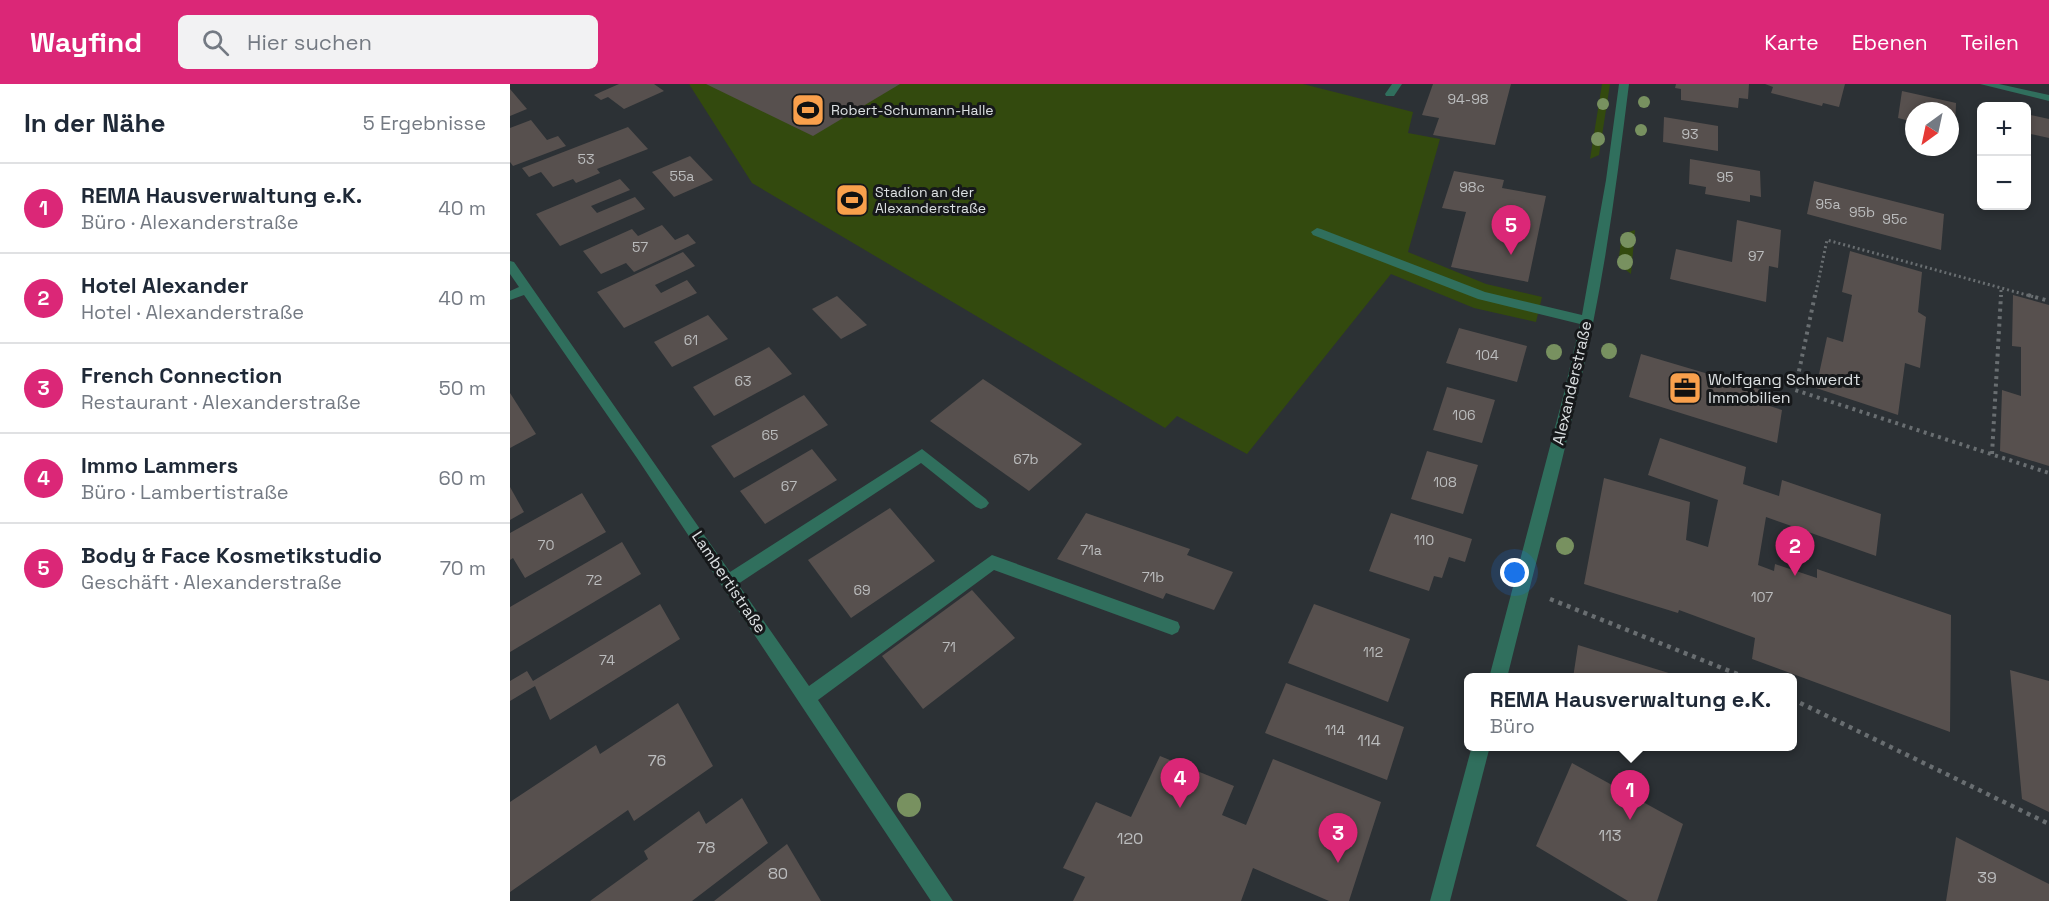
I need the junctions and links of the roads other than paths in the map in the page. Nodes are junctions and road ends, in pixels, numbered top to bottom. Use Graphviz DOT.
graph roads {
  1 [pos="1397,84"];
  2 [pos="1624,84"];
  3 [pos="1985,84"];
  4 [pos="1390,94"];
  5 [pos="2049,98"];
  6 [pos="1317,232"];
  7 [pos="510,266"];
  8 [pos="526,289"];
  9 [pos="510,296"];
  10 [pos="1587,321"];
  11 [pos="981,503"];
  12 [pos="729,581"];
  13 [pos="1173,627"];
  14 [pos="1499,673"];
  15 [pos="807,698"];
  16 [pos="1480,751"];
  17 [pos="943,901"];
  18 [pos="1440,901"];
  1 -- 4 [label="street"];
  2 -- 10 [label="street, Alexanderstraße"];
  3 -- 5 [label="street"];
  6 -- 10 [label="street"];
  7 -- 8 [label="street, Lambertistraße"];
  8 -- 9 [label="street"];
  8 -- 12 [label="street, Lambertistraße"];
  10 -- 14 [label="street, Alexanderstraße"];
  11 -- 12 [label="street"];
  12 -- 15 [label="street, Lambertistraße"];
  13 -- 15 [label="street"];
  15 -- 17 [label="street, Lambertistraße"];
  16 -- 18 [label="street"];
}
